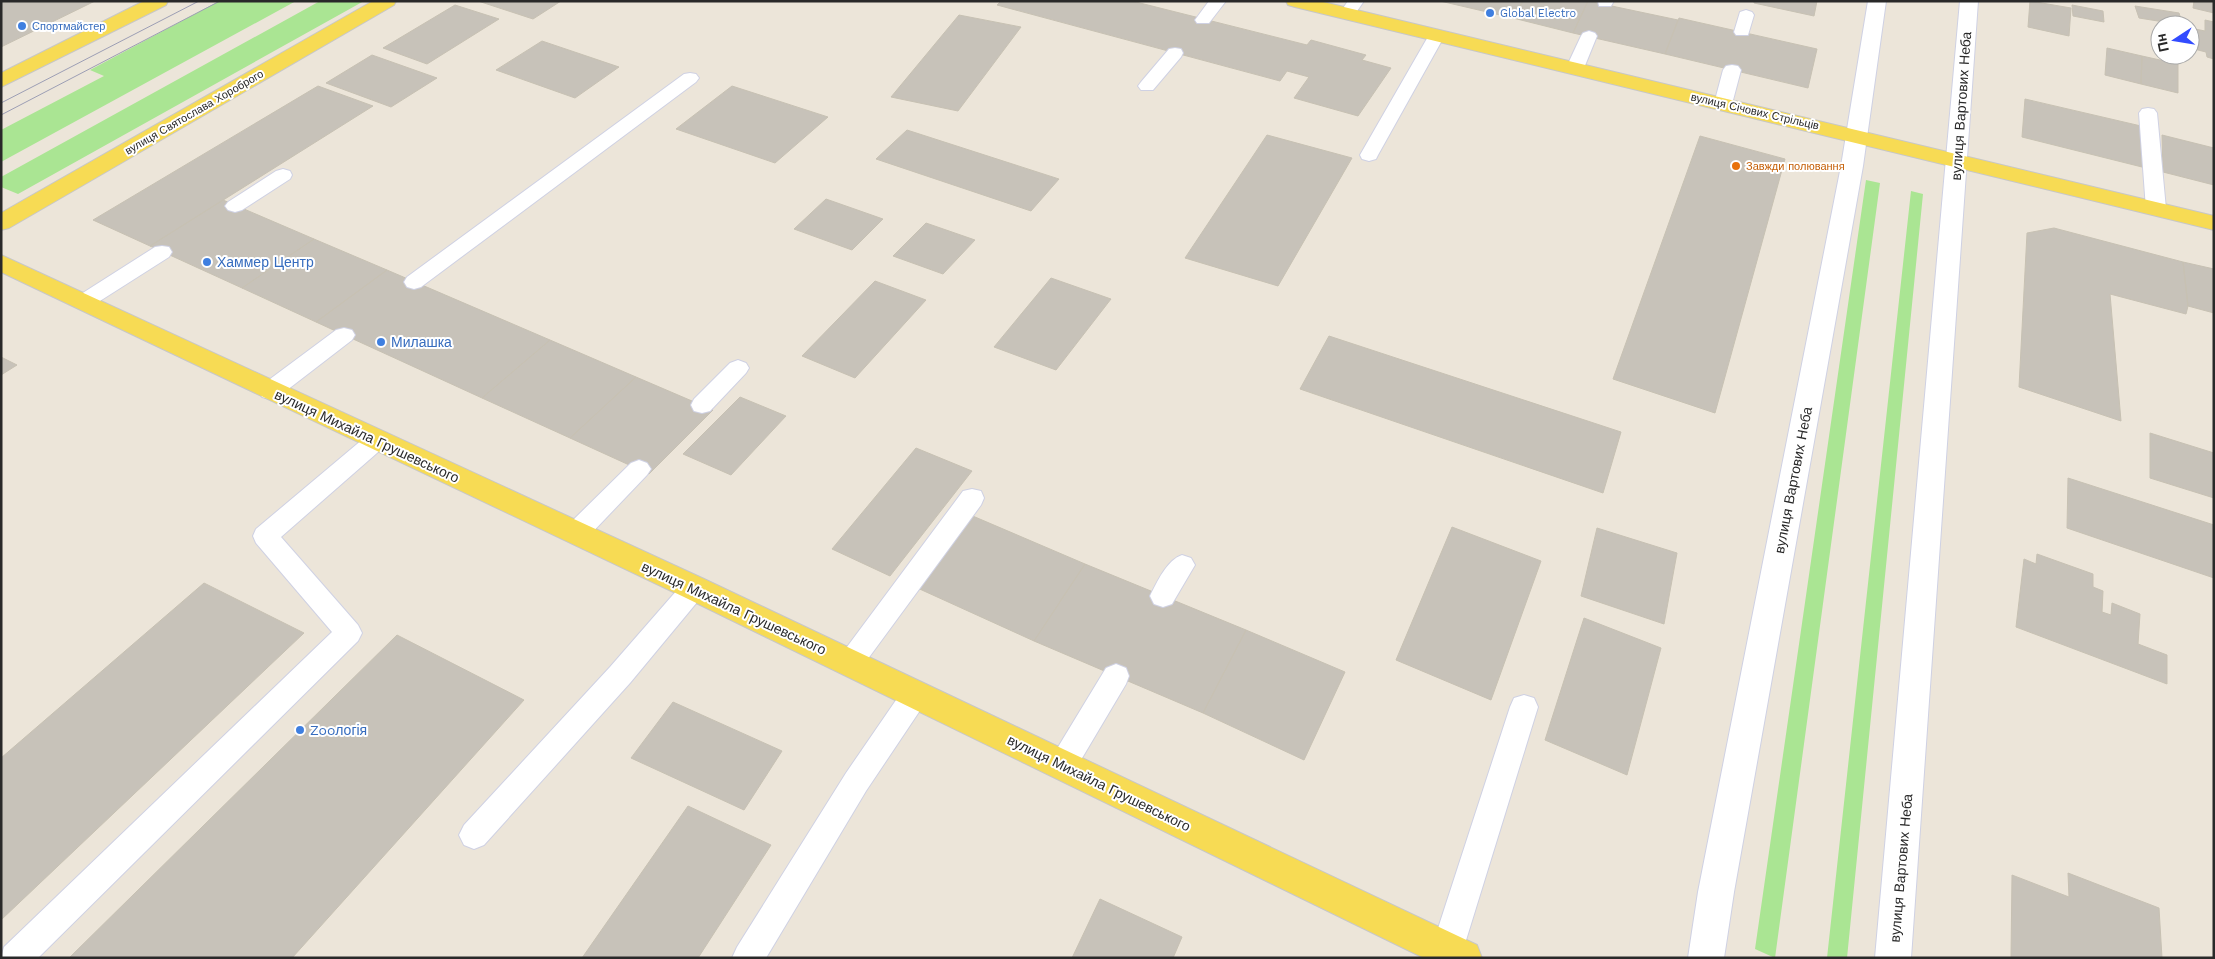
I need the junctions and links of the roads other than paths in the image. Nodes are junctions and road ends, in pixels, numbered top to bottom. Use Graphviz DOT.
graph roads {
  1 [pos="159,1"];
  2 [pos="387,1"];
  3 [pos="1218,1"];
  4 [pos="1295,1"];
  5 [pos="1877,1"];
  6 [pos="1969,1"];
  7 [pos="1352,7"];
  8 [pos="1746,15"];
  9 [pos="1203,20"];
  10 [pos="1742,32"];
  11 [pos="1436,35"];
  12 [pos="1589,36"];
  13 [pos="1175,53"];
  14 [pos="1575,68"];
  15 [pos="1732,70"];
  16 [pos="690,78"];
  17 [pos="2,80"];
  18 [pos="1147,86"];
  19 [pos="1723,104"];
  20 [pos="2148,113"];
  21 [pos="1857,136"];
  22 [pos="1369,154"];
  23 [pos="1958,160"];
  24 [pos="283,175"];
  25 [pos="235,206"];
  26 [pos="2156,209"];
  27 [pos="1,223"];
  28 [pos="2214,223"];
  29 [pos="162,252"];
  30 [pos="1,263"];
  31 [pos="414,282"];
  32 [pos="85,301"];
  33 [pos="344,335"];
  34 [pos="738,368"];
  35 [pos="270,391"];
  36 [pos="702,405"];
  37 [pos="377,440"];
  38 [pos="639,469"];
  39 [pos="972,498"];
  40 [pos="576,533"];
  41 [pos="1182,565"];
  42 [pos="694,588"];
  43 [pos="1163,596"];
  44 [pos="850,663"];
  45 [pos="1116,676"];
  46 [pos="915,695"];
  47 [pos="1524,707"];
  48 [pos="1062,766"];
  49 [pos="474,835"];
  50 [pos="1456,954"];
  51 [pos="14,958"];
  52 [pos="748,958"];
  53 [pos="1706,958"];
  54 [pos="1893,958"];
  1 -- 17 [label="main road"];
  2 -- 27 [label="main road, вулиця Святослава Хороброго"];
  3 -- 9 [label="lane"];
  4 -- 7 [label="main road, вулиця Січових Стрільців"];
  5 -- 21 [label="street, вулиця Вартових Неба"];
  6 -- 23 [label="street, вулиця Вартових Неба"];
  7 -- 11 [label="main road, вулиця Січових Стрільців"];
  8 -- 10 [label="lane"];
  11 -- 14 [label="main road, вулиця Січових Стрільців"];
  11 -- 22 [label="lane"];
  12 -- 14 [label="lane"];
  13 -- 18 [label="lane"];
  14 -- 19 [label="main road, вулиця Січових Стрільців"];
  15 -- 19 [label="lane"];
  16 -- 31 [label="lane"];
  19 -- 21 [label="main road, вулиця Січових Стрільців"];
  20 -- 26 [label="lane"];
  21 -- 23 [label="main road, вулиця Січових Стрільців"];
  21 -- 53 [label="street, вулиця Вартових Неба"];
  23 -- 26 [label="main road, вулиця Січових Стрільців"];
  23 -- 54 [label="street, вулиця Вартових Неба"];
  24 -- 25 [label="lane"];
  26 -- 28 [label="main road, вулиця Січових Стрільців"];
  29 -- 32 [label="lane"];
  30 -- 32 [label="main road, вулиця Михайла Грушевського"];
  32 -- 35 [label="main road, вулиця Михайла Грушевського"];
  33 -- 35 [label="lane"];
  34 -- 36 [label="lane"];
  35 -- 37 [label="main road, вулиця Михайла Грушевського"];
  37 -- 40 [label="main road, вулиця Михайла Грушевського"];
  37 -- 51 [label="lane"];
  38 -- 40 [label="lane"];
  39 -- 44 [label="lane"];
  40 -- 42 [label="main road, вулиця Михайла Грушевського"];
  41 -- 43 [label="lane"];
  42 -- 44 [label="main road, вулиця Михайла Грушевського"];
  42 -- 49 [label="lane"];
  44 -- 46 [label="main road, вулиця Михайла Грушевського"];
  45 -- 48 [label="lane"];
  46 -- 48 [label="main road, вулиця Михайла Грушевського"];
  46 -- 52 [label="lane"];
  47 -- 50 [label="lane"];
  48 -- 50 [label="main road, вулиця Михайла Грушевського"];
}
